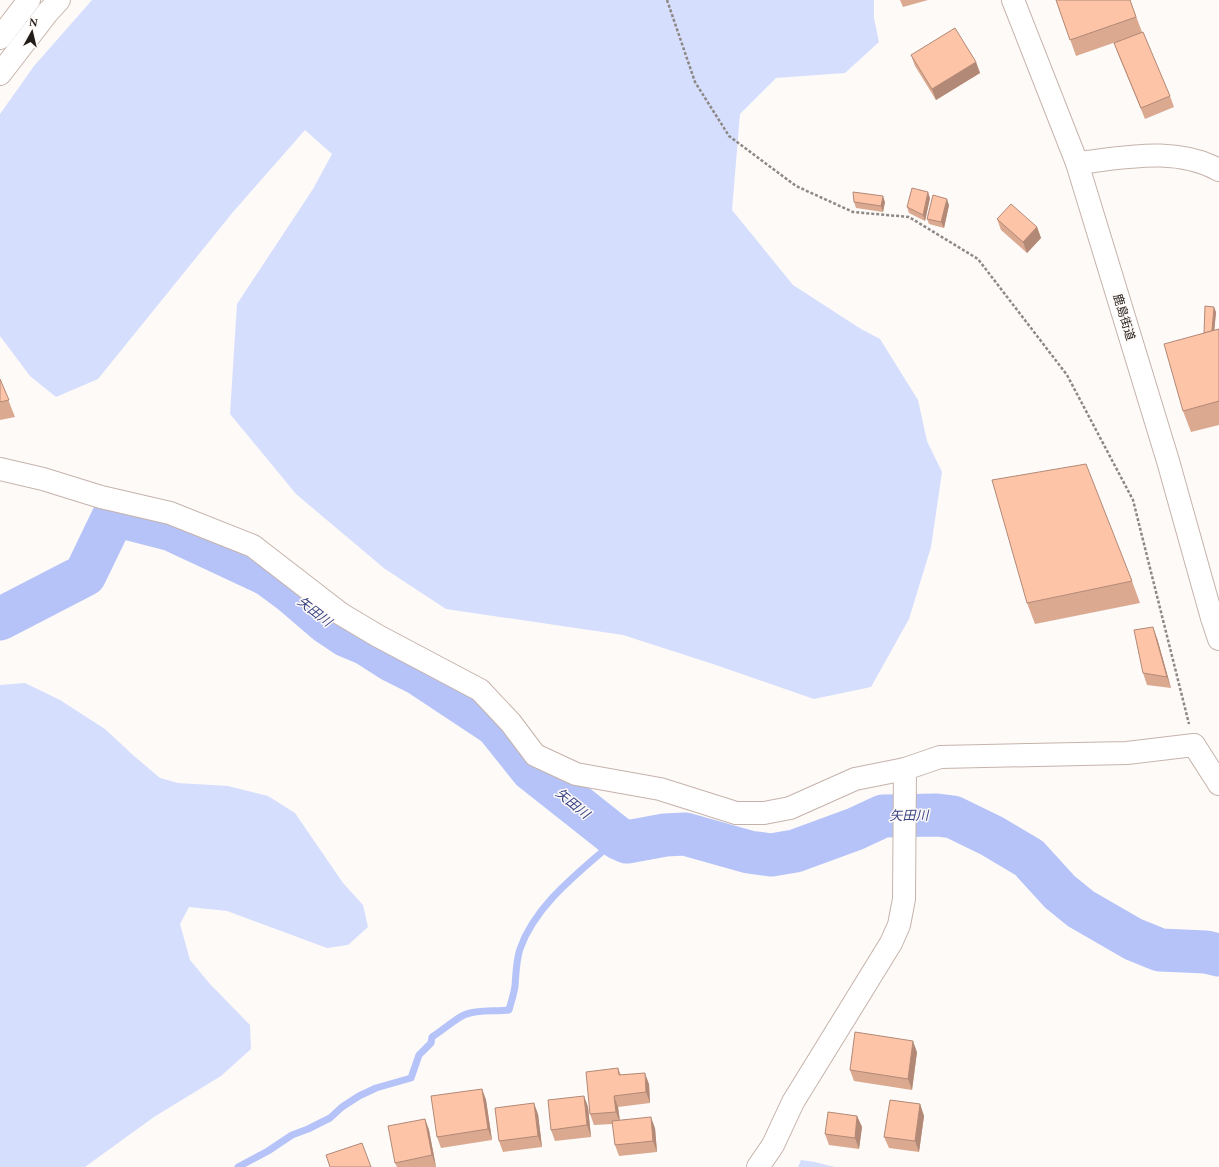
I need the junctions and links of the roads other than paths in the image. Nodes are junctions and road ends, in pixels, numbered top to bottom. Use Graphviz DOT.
graph roads {
  1 [pos="28,0"];
  2 [pos="59,0"];
  3 [pos="1013,0"];
  4 [pos="0,38"];
  5 [pos="0,74"];
  6 [pos="1077,163"];
  7 [pos="1219,170"];
  8 [pos="0,469"];
  9 [pos="1219,639"];
  10 [pos="905,769"];
  11 [pos="1219,784"];
  12 [pos="758,1167"];
  1 -- 4 [label="main road"];
  2 -- 5 [label="main road"];
  3 -- 6 [label="main road, 鹿島街道"];
  6 -- 7 [label="main road"];
  6 -- 9 [label="main road, 鹿島街道"];
  8 -- 10 [label="main road"];
  10 -- 11 [label="main road"];
  10 -- 12 [label="main road"];
}
